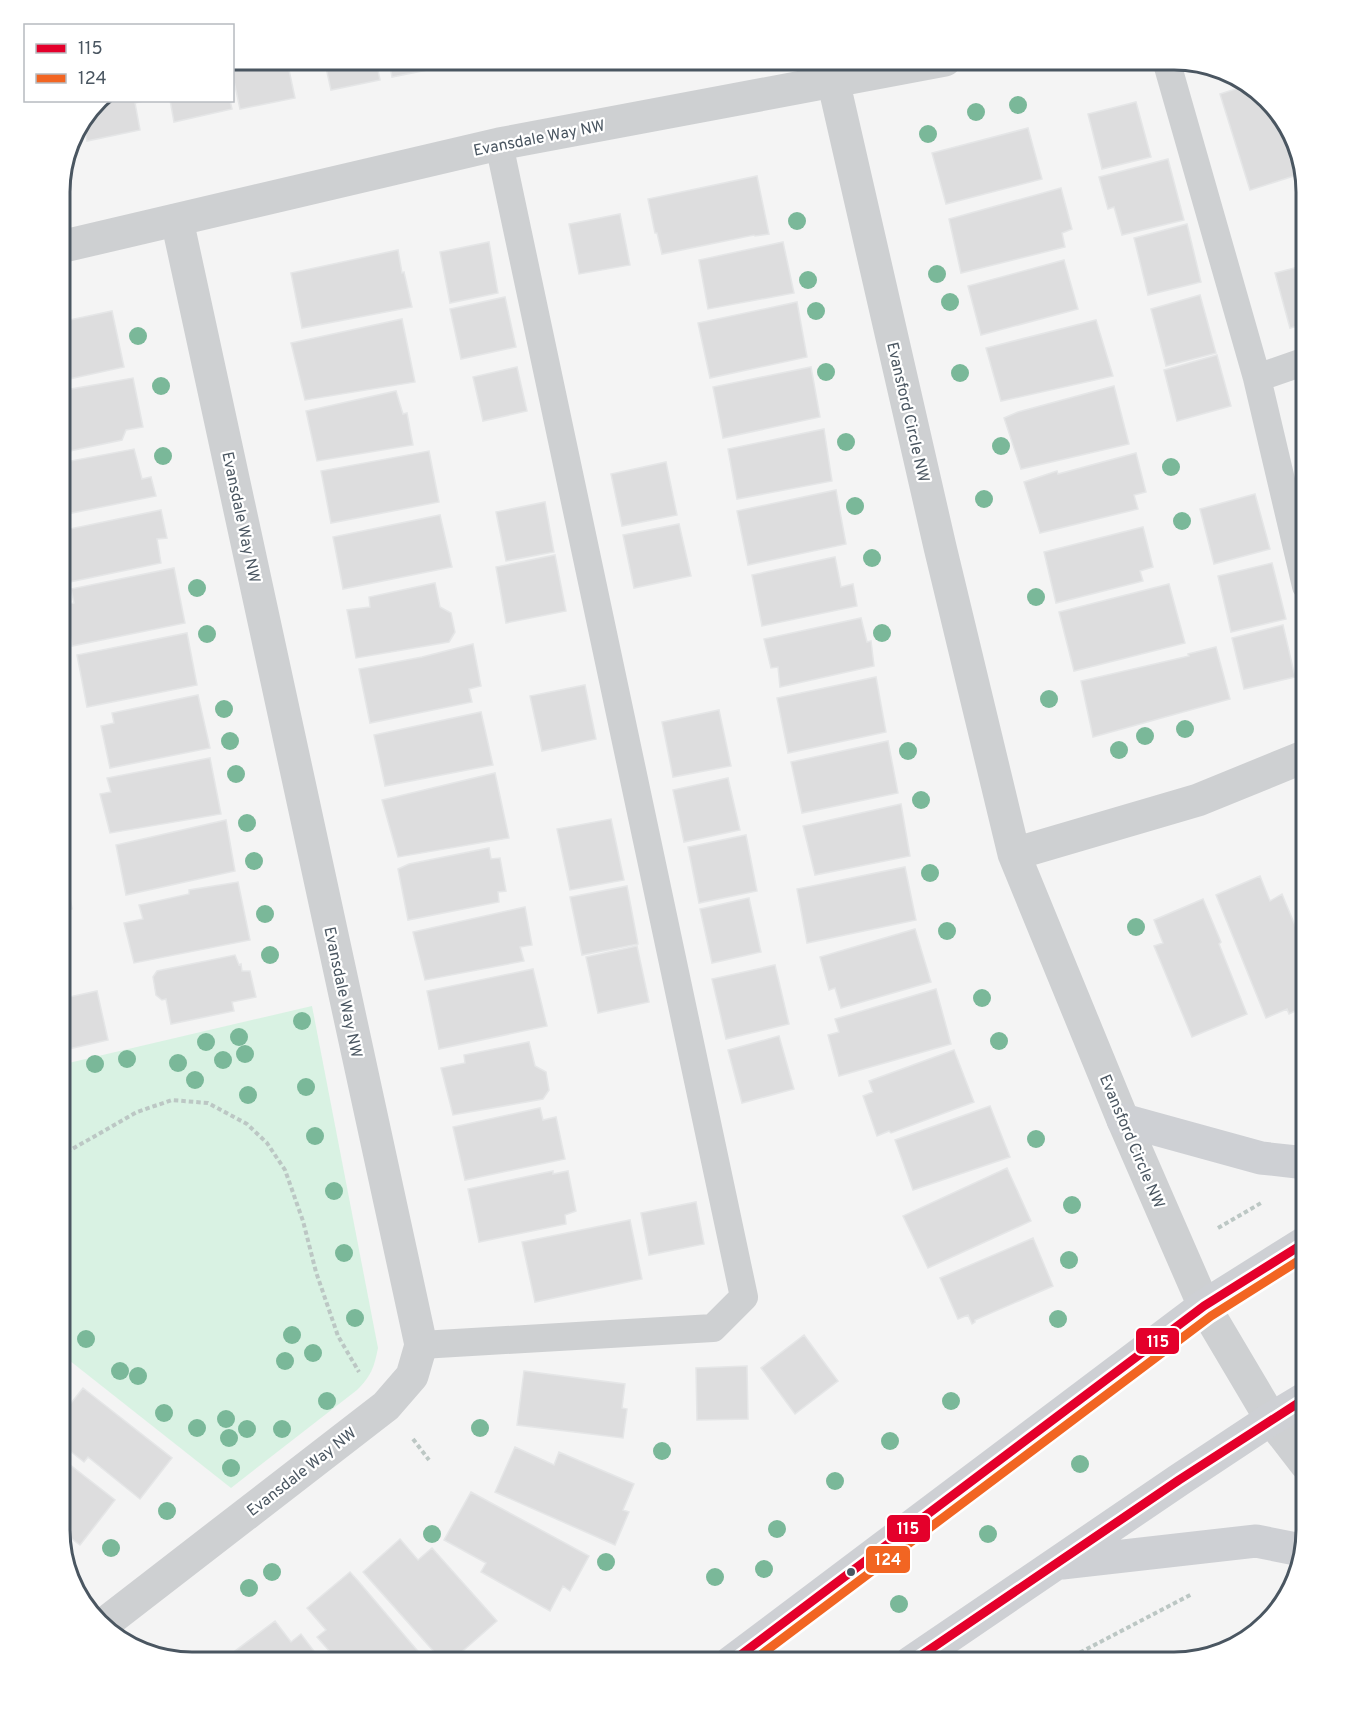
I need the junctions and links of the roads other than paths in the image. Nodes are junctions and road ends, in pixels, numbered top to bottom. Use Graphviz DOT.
graph roads {
  1 [pos="883,71"];
  2 [pos="1169,71"];
  3 [pos="833,80"];
  4 [pos="499,144"];
  5 [pos="177,220"];
  6 [pos="71,244"];
  7 [pos="1296,364"];
  8 [pos="1257,378"];
  9 [pos="1296,543"];
  10 [pos="1296,760"];
  11 [pos="1014,854"];
  12 [pos="1123,1120"];
  13 [pos="1296,1162"];
  14 [pos="1296,1248"];
  15 [pos="1204,1306"];
  16 [pos="421,1345"];
  17 [pos="1296,1404"];
  18 [pos="1271,1419"];
  19 [pos="1296,1451"];
  20 [pos="1294,1549"];
  21 [pos="1057,1563"];
  22 [pos="109,1620"];
  23 [pos="745,1652"];
  24 [pos="926,1652"];
  1 -- 3 [label="street"];
  2 -- 8 [label="lane"];
  3 -- 4 [label="street, Evansdale Way NW"];
  3 -- 11 [label="street, Evansford Circle NW"];
  4 -- 5 [label="street, Evansdale Way NW"];
  4 -- 16 [label="lane"];
  5 -- 6 [label="street, Evansdale Way NW"];
  5 -- 16 [label="street, Evansdale Way NW"];
  7 -- 8 [label="lane"];
  8 -- 9 [label="lane"];
  10 -- 11 [label="street"];
  11 -- 12 [label="street, Evansford Circle NW"];
  12 -- 13 [label="main road"];
  12 -- 15 [label="street, Evansford Circle NW"];
  14 -- 15 [label="main road"];
  15 -- 18 [label="street, Evansford Circle NW"];
  15 -- 23 [label="main road"];
  16 -- 22 [label="street, Evansdale Way NW"];
  17 -- 18 [label="main road"];
  18 -- 19 [label="street, Evansford Circle NW"];
  18 -- 21 [label="main road"];
  20 -- 21 [label="main road"];
  21 -- 24 [label="main road"];
}
